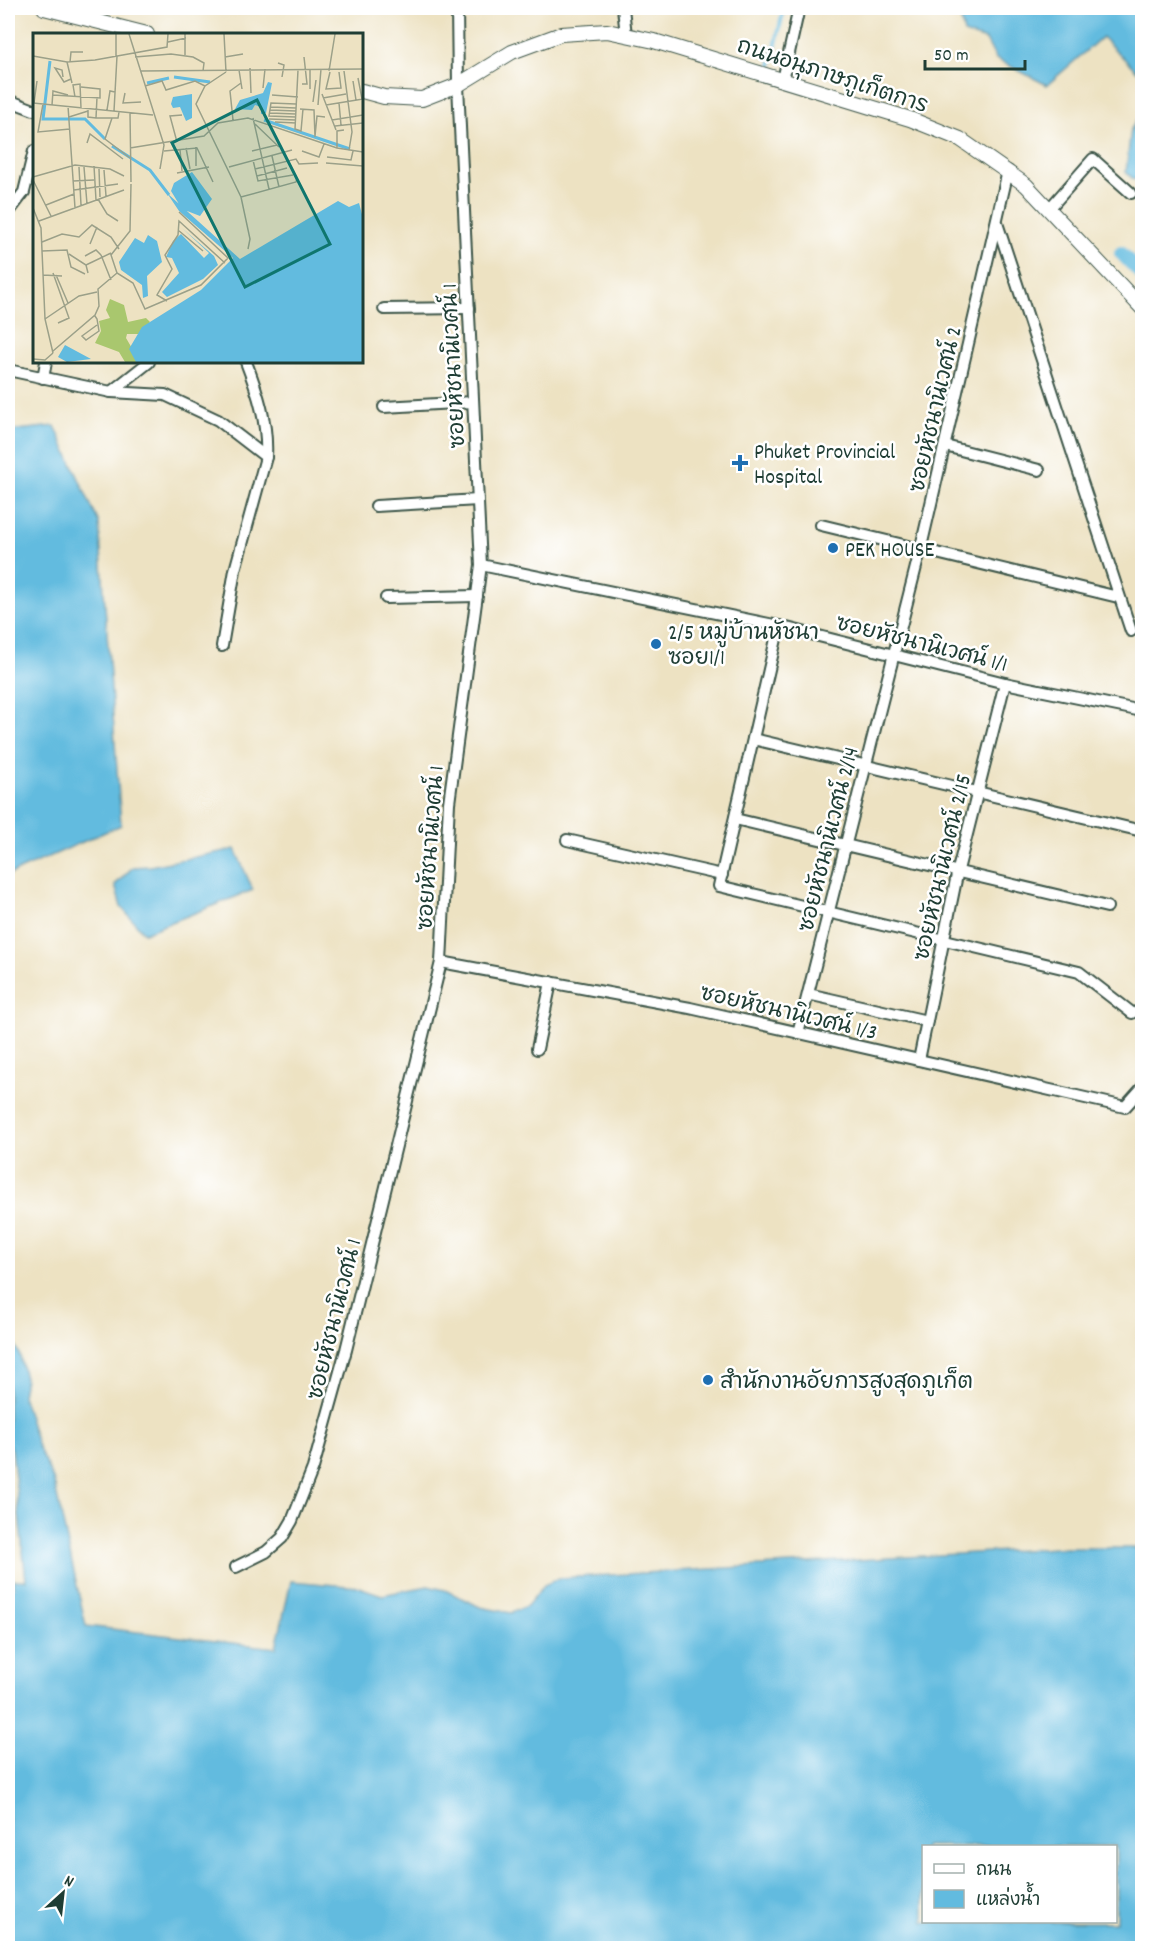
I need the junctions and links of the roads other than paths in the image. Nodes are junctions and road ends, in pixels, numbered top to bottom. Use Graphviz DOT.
graph roads {
  1 [pos="457,8"];
  2 [pos="623,8"];
  3 [pos="799,8"];
  4 [pos="53,9"];
  5 [pos="143,33"];
  6 [pos="626,35"];
  7 [pos="783,80"];
  8 [pos="458,85"];
  9 [pos="363,91"];
  10 [pos="8,99"];
  11 [pos="33,110"];
  12 [pos="33,155"];
  13 [pos="1008,171"];
  14 [pos="1131,193"];
  15 [pos="1049,209"];
  16 [pos="8,213"];
  17 [pos="997,223"];
  18 [pos="469,308"];
  19 [pos="1143,308"];
  20 [pos="384,309"];
  21 [pos="46,363"];
  22 [pos="149,363"];
  23 [pos="246,363"];
  24 [pos="8,370"];
  25 [pos="43,378"];
  26 [pos="111,392"];
  27 [pos="473,402"];
  28 [pos="384,407"];
  29 [pos="945,446"];
  30 [pos="266,457"];
  31 [pos="1039,470"];
  32 [pos="478,500"];
  33 [pos="376,506"];
  34 [pos="821,525"];
  35 [pos="921,547"];
  36 [pos="481,566"];
  37 [pos="477,596"];
  38 [pos="1118,597"];
  39 [pos="386,598"];
  40 [pos="779,626"];
  41 [pos="1131,631"];
  42 [pos="222,646"];
  43 [pos="894,655"];
  44 [pos="1005,683"];
  45 [pos="1143,711"];
  46 [pos="753,739"];
  47 [pos="866,767"];
  48 [pos="978,791"];
  49 [pos="735,819"];
  50 [pos="1143,831"];
  51 [pos="567,840"];
  52 [pos="847,845"];
  53 [pos="958,870"];
  54 [pos="721,881"];
  55 [pos="1107,907"];
  56 [pos="828,913"];
  57 [pos="943,939"];
  58 [pos="441,962"];
  59 [pos="551,982"];
  60 [pos="808,993"];
  61 [pos="1132,1013"];
  62 [pos="927,1021"];
  63 [pos="798,1033"];
  64 [pos="537,1049"];
  65 [pos="919,1060"];
  66 [pos="1143,1088"];
  67 [pos="236,1567"];
  1 -- 8 [label="street, ซอยหัชนานิเวศน์ 1"];
  2 -- 6 [label="street"];
  3 -- 7 [label="street"];
  4 -- 5 [label="street"];
  6 -- 7 [label="street, ถนนอนุภาษภูเก็ตการ"];
  6 -- 8 [label="street, ถนนอนุภาษภูเก็ตการ"];
  7 -- 13 [label="street, ถนนอนุภาษภูเก็ตการ"];
  8 -- 9 [label="street, ถนนอนุภาษภูเก็ตการ"];
  8 -- 18 [label="street, ซอยหัชนานิเวศน์ 1"];
  10 -- 11 [label="street"];
  12 -- 16 [label="street"];
  13 -- 15 [label="street, ถนนอนุภาษภูเก็ตการ"];
  13 -- 17 [label="street, ซอยหัชนานิเวศน์ 2"];
  14 -- 15 [label="street"];
  15 -- 19 [label="street, ถนนอนุภาษภูเก็ตการ"];
  17 -- 29 [label="street, ซอยหัชนานิเวศน์ 2"];
  17 -- 38 [label="street"];
  18 -- 20 [label="street"];
  18 -- 27 [label="street, ซอยหัชนานิเวศน์ 1"];
  21 -- 25 [label="street"];
  22 -- 26 [label="street"];
  23 -- 30 [label="street"];
  24 -- 25 [label="street"];
  25 -- 26 [label="street"];
  26 -- 30 [label="street"];
  27 -- 28 [label="street"];
  27 -- 32 [label="street, ซอยหัชนานิเวศน์ 1"];
  29 -- 31 [label="street"];
  29 -- 35 [label="street, ซอยหัชนานิเวศน์ 2"];
  30 -- 42 [label="street"];
  32 -- 33 [label="street"];
  32 -- 36 [label="street, ซอยหัชนานิเวศน์ 1"];
  34 -- 35 [label="street"];
  35 -- 38 [label="street"];
  35 -- 43 [label="street, ซอยหัชนานิเวศน์ 2"];
  36 -- 37 [label="street, ซอยหัชนานิเวศน์ 1"];
  36 -- 40 [label="street, ซอยหัชนานิเวศน์ 1/1"];
  37 -- 39 [label="street"];
  37 -- 58 [label="street, ซอยหัชนานิเวศน์ 1"];
  38 -- 41 [label="street"];
  40 -- 43 [label="street, ซอยหัชนานิเวศน์ 1/1"];
  40 -- 46 [label="street"];
  43 -- 44 [label="street, ซอยหัชนานิเวศน์ 1/1"];
  43 -- 47 [label="street, ซอยหัชนานิเวศน์ 2/14"];
  44 -- 45 [label="street, ซอยหัชนานิเวศน์ 1/1"];
  44 -- 48 [label="street, ซอยหัชนานิเวศน์ 2/15"];
  46 -- 47 [label="street"];
  46 -- 49 [label="street"];
  47 -- 48 [label="street"];
  47 -- 52 [label="street, ซอยหัชนานิเวศน์ 2/14"];
  48 -- 50 [label="street"];
  48 -- 53 [label="street, ซอยหัชนานิเวศน์ 2/15"];
  49 -- 52 [label="street"];
  49 -- 54 [label="street"];
  51 -- 54 [label="street"];
  52 -- 53 [label="street"];
  52 -- 56 [label="street, ซอยหัชนานิเวศน์ 2/14"];
  53 -- 55 [label="street"];
  53 -- 57 [label="street, ซอยหัชนานิเวศน์ 2/15"];
  54 -- 56 [label="street"];
  56 -- 57 [label="street"];
  56 -- 60 [label="street, ซอยหัชนานิเวศน์ 2/14"];
  57 -- 61 [label="street"];
  57 -- 62 [label="street, ซอยหัชนานิเวศน์ 2/15"];
  58 -- 59 [label="street, ซอยหัชนานิเวศน์ 1/3"];
  58 -- 67 [label="street, ซอยหัชนานิเวศน์ 1"];
  59 -- 63 [label="street, ซอยหัชนานิเวศน์ 1/3"];
  59 -- 64 [label="street"];
  60 -- 62 [label="street"];
  60 -- 63 [label="street, ซอยหัชนานิเวศน์ 2/14"];
  62 -- 65 [label="street, ซอยหัชนานิเวศน์ 2/15"];
  63 -- 65 [label="street, ซอยหัชนานิเวศน์ 1/3"];
  65 -- 66 [label="street, ซอยหัชนานิเวศน์ 1/3"];
}
